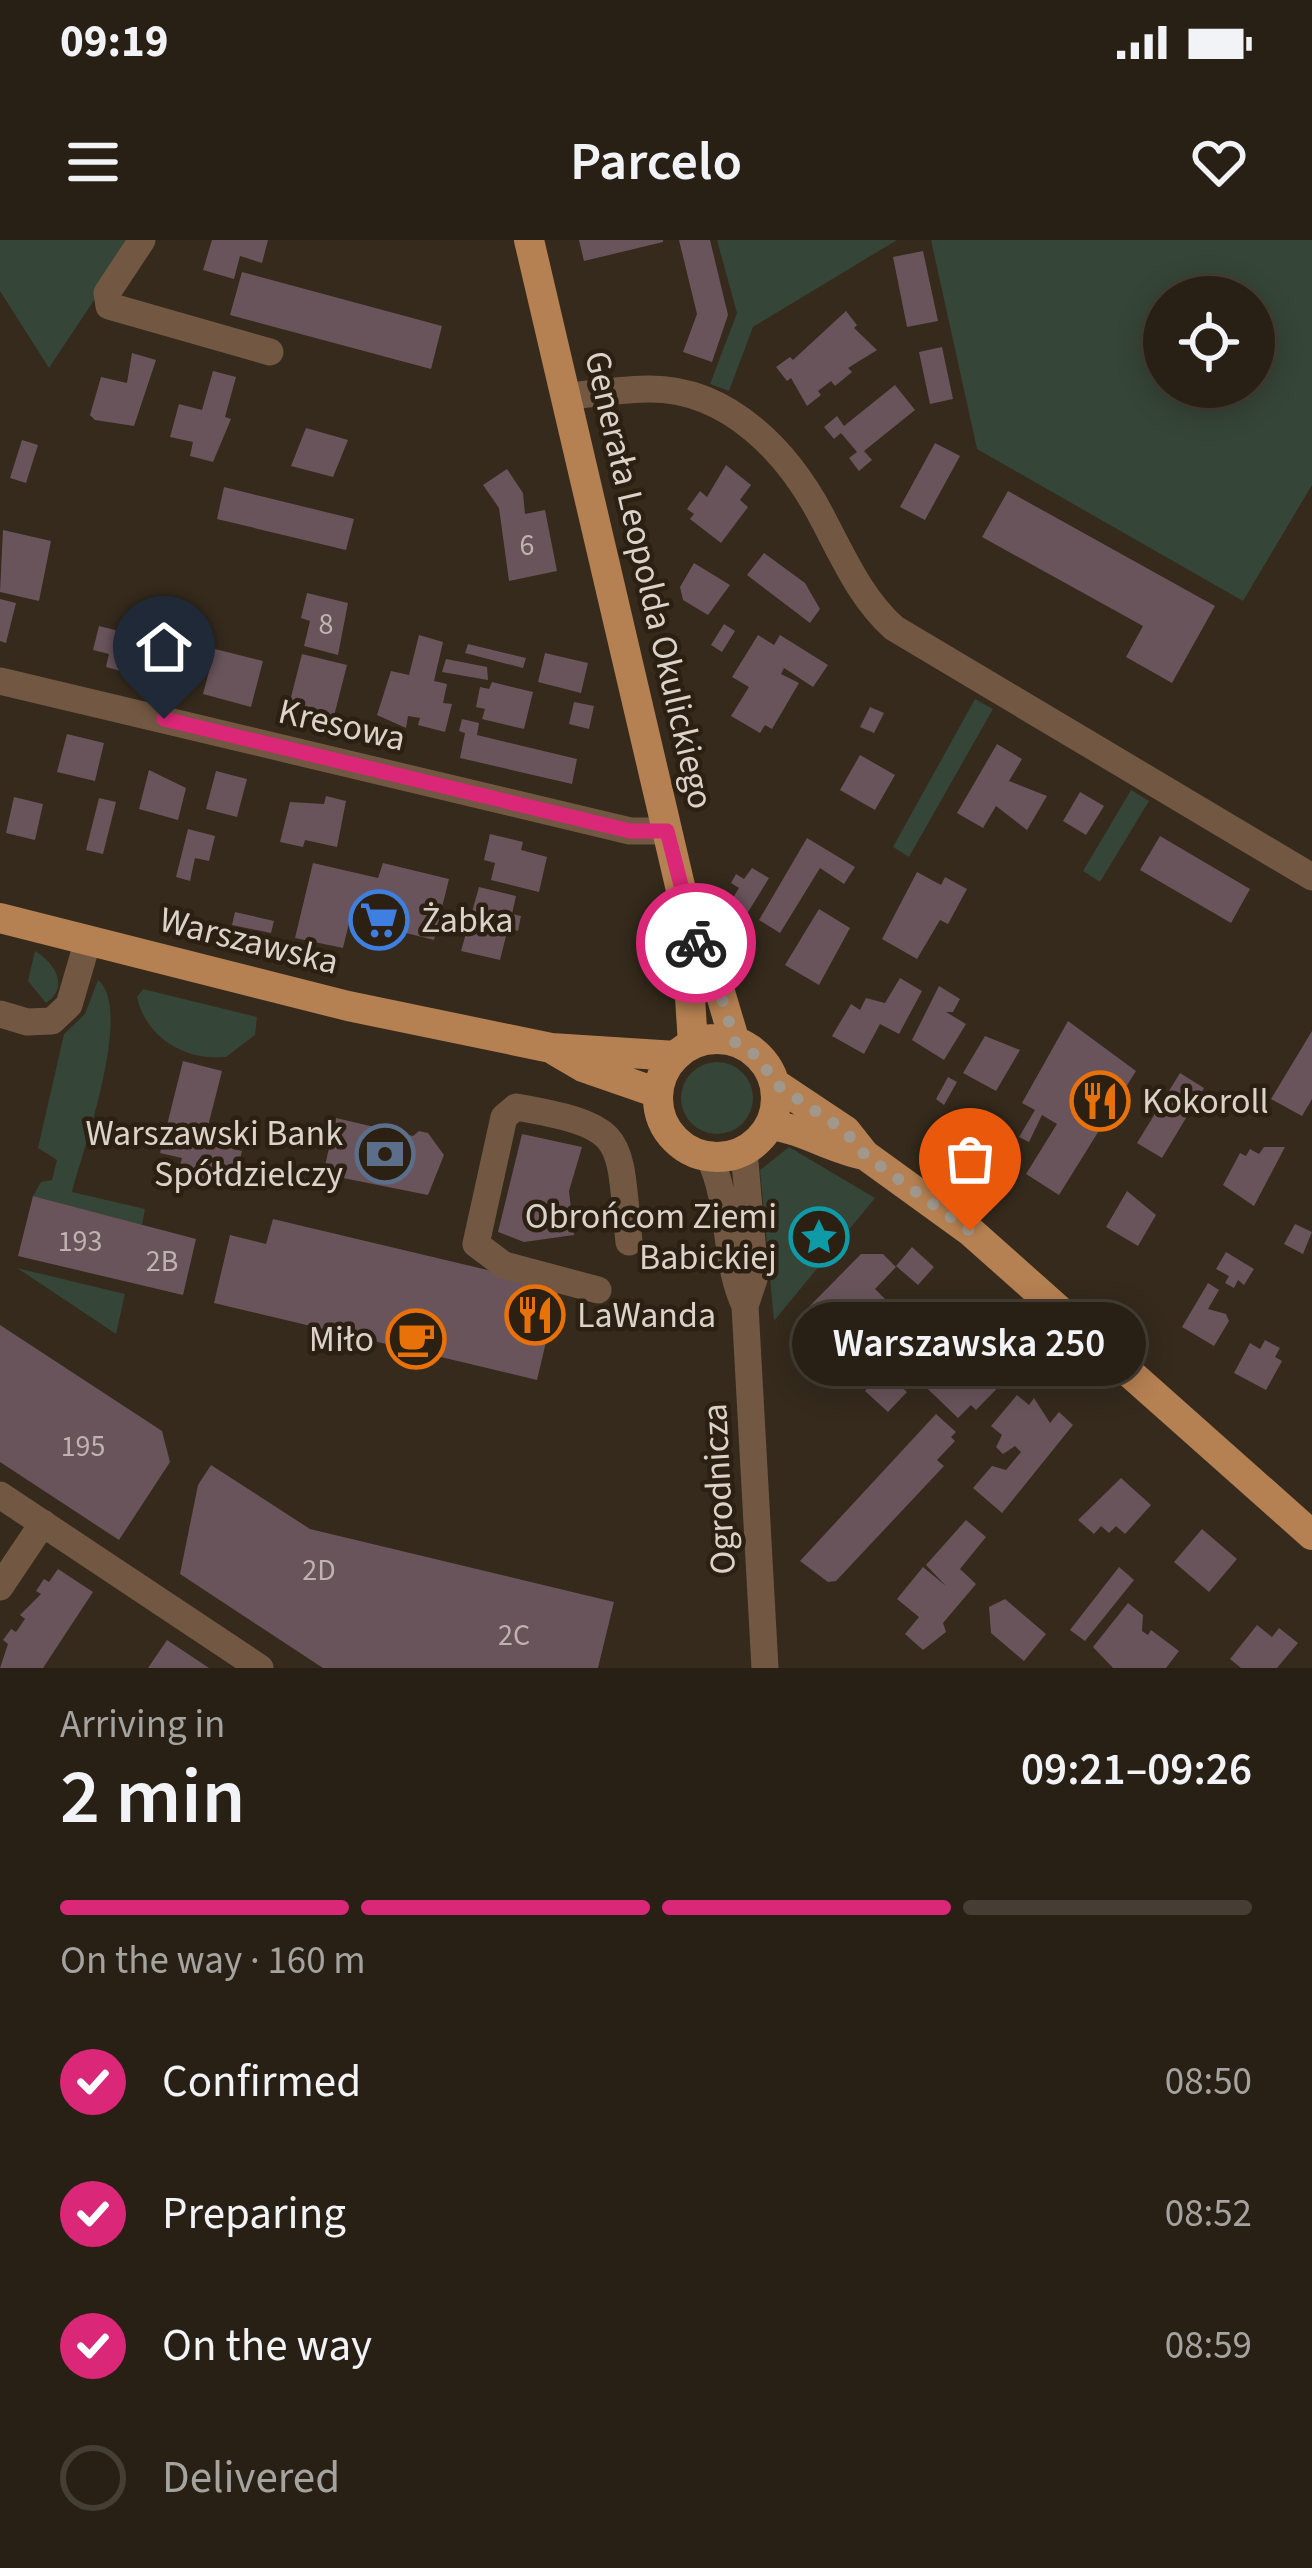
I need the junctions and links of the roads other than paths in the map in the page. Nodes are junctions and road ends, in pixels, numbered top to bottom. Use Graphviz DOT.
graph roads {
  1 [pos="142,240"];
  2 [pos="530,240"];
  3 [pos="270,352"];
  4 [pos="567,396"];
  5 [pos="0,681"];
  6 [pos="667,831"];
  7 [pos="1312,877"];
  8 [pos="0,918"];
  9 [pos="692,938"];
  10 [pos="88,940"];
  11 [pos="0,1014"];
  12 [pos="735,1042"];
  13 [pos="551,1048"];
  14 [pos="685,1050"];
  15 [pos="774,1083"];
  16 [pos="658,1093"];
  17 [pos="770,1125"];
  18 [pos="744,1151"];
  19 [pos="865,1155"];
  20 [pos="710,1157"];
  21 [pos="628,1243"];
  22 [pos="598,1290"];
  23 [pos="745,1306"];
  24 [pos="0,1495"];
  25 [pos="43,1523"];
  26 [pos="1312,1535"];
  27 [pos="0,1587"];
  28 [pos="251,1665"];
  29 [pos="765,1668"];
  1 -- 3 [label="street"];
  2 -- 4 [label="main road, Generała Leopolda Okulickiego"];
  4 -- 6 [label="main road, Generała Leopolda Okulickiego"];
  4 -- 7 [label="street"];
  5 -- 6 [label="street, Kresowa"];
  6 -- 9 [label="main road, Generała Leopolda Okulickiego"];
  8 -- 10 [label="main road, Warszawska"];
  9 -- 12 [label="main road, Generała Leopolda Okulickiego"];
  9 -- 14 [label="main road, Generała Leopolda Okulickiego"];
  10 -- 11 [label="street"];
  10 -- 13 [label="main road, Warszawska"];
  12 -- 14 [label="main road"];
  12 -- 15 [label="main road"];
  13 -- 14 [label="main road, Warszawska"];
  13 -- 16 [label="main road, Warszawska"];
  14 -- 16 [label="main road"];
  15 -- 17 [label="main road"];
  15 -- 19 [label="main road"];
  16 -- 20 [label="main road"];
  17 -- 18 [label="main road"];
  17 -- 19 [label="main road"];
  18 -- 20 [label="main road"];
  18 -- 23 [label="street, Ogrodnicza"];
  19 -- 26 [label="main road"];
  20 -- 23 [label="street, Ogrodnicza"];
  21 -- 22 [label="street"];
  23 -- 29 [label="street, Ogrodnicza"];
  24 -- 25 [label="street"];
  25 -- 27 [label="street"];
  25 -- 28 [label="street"];
}
